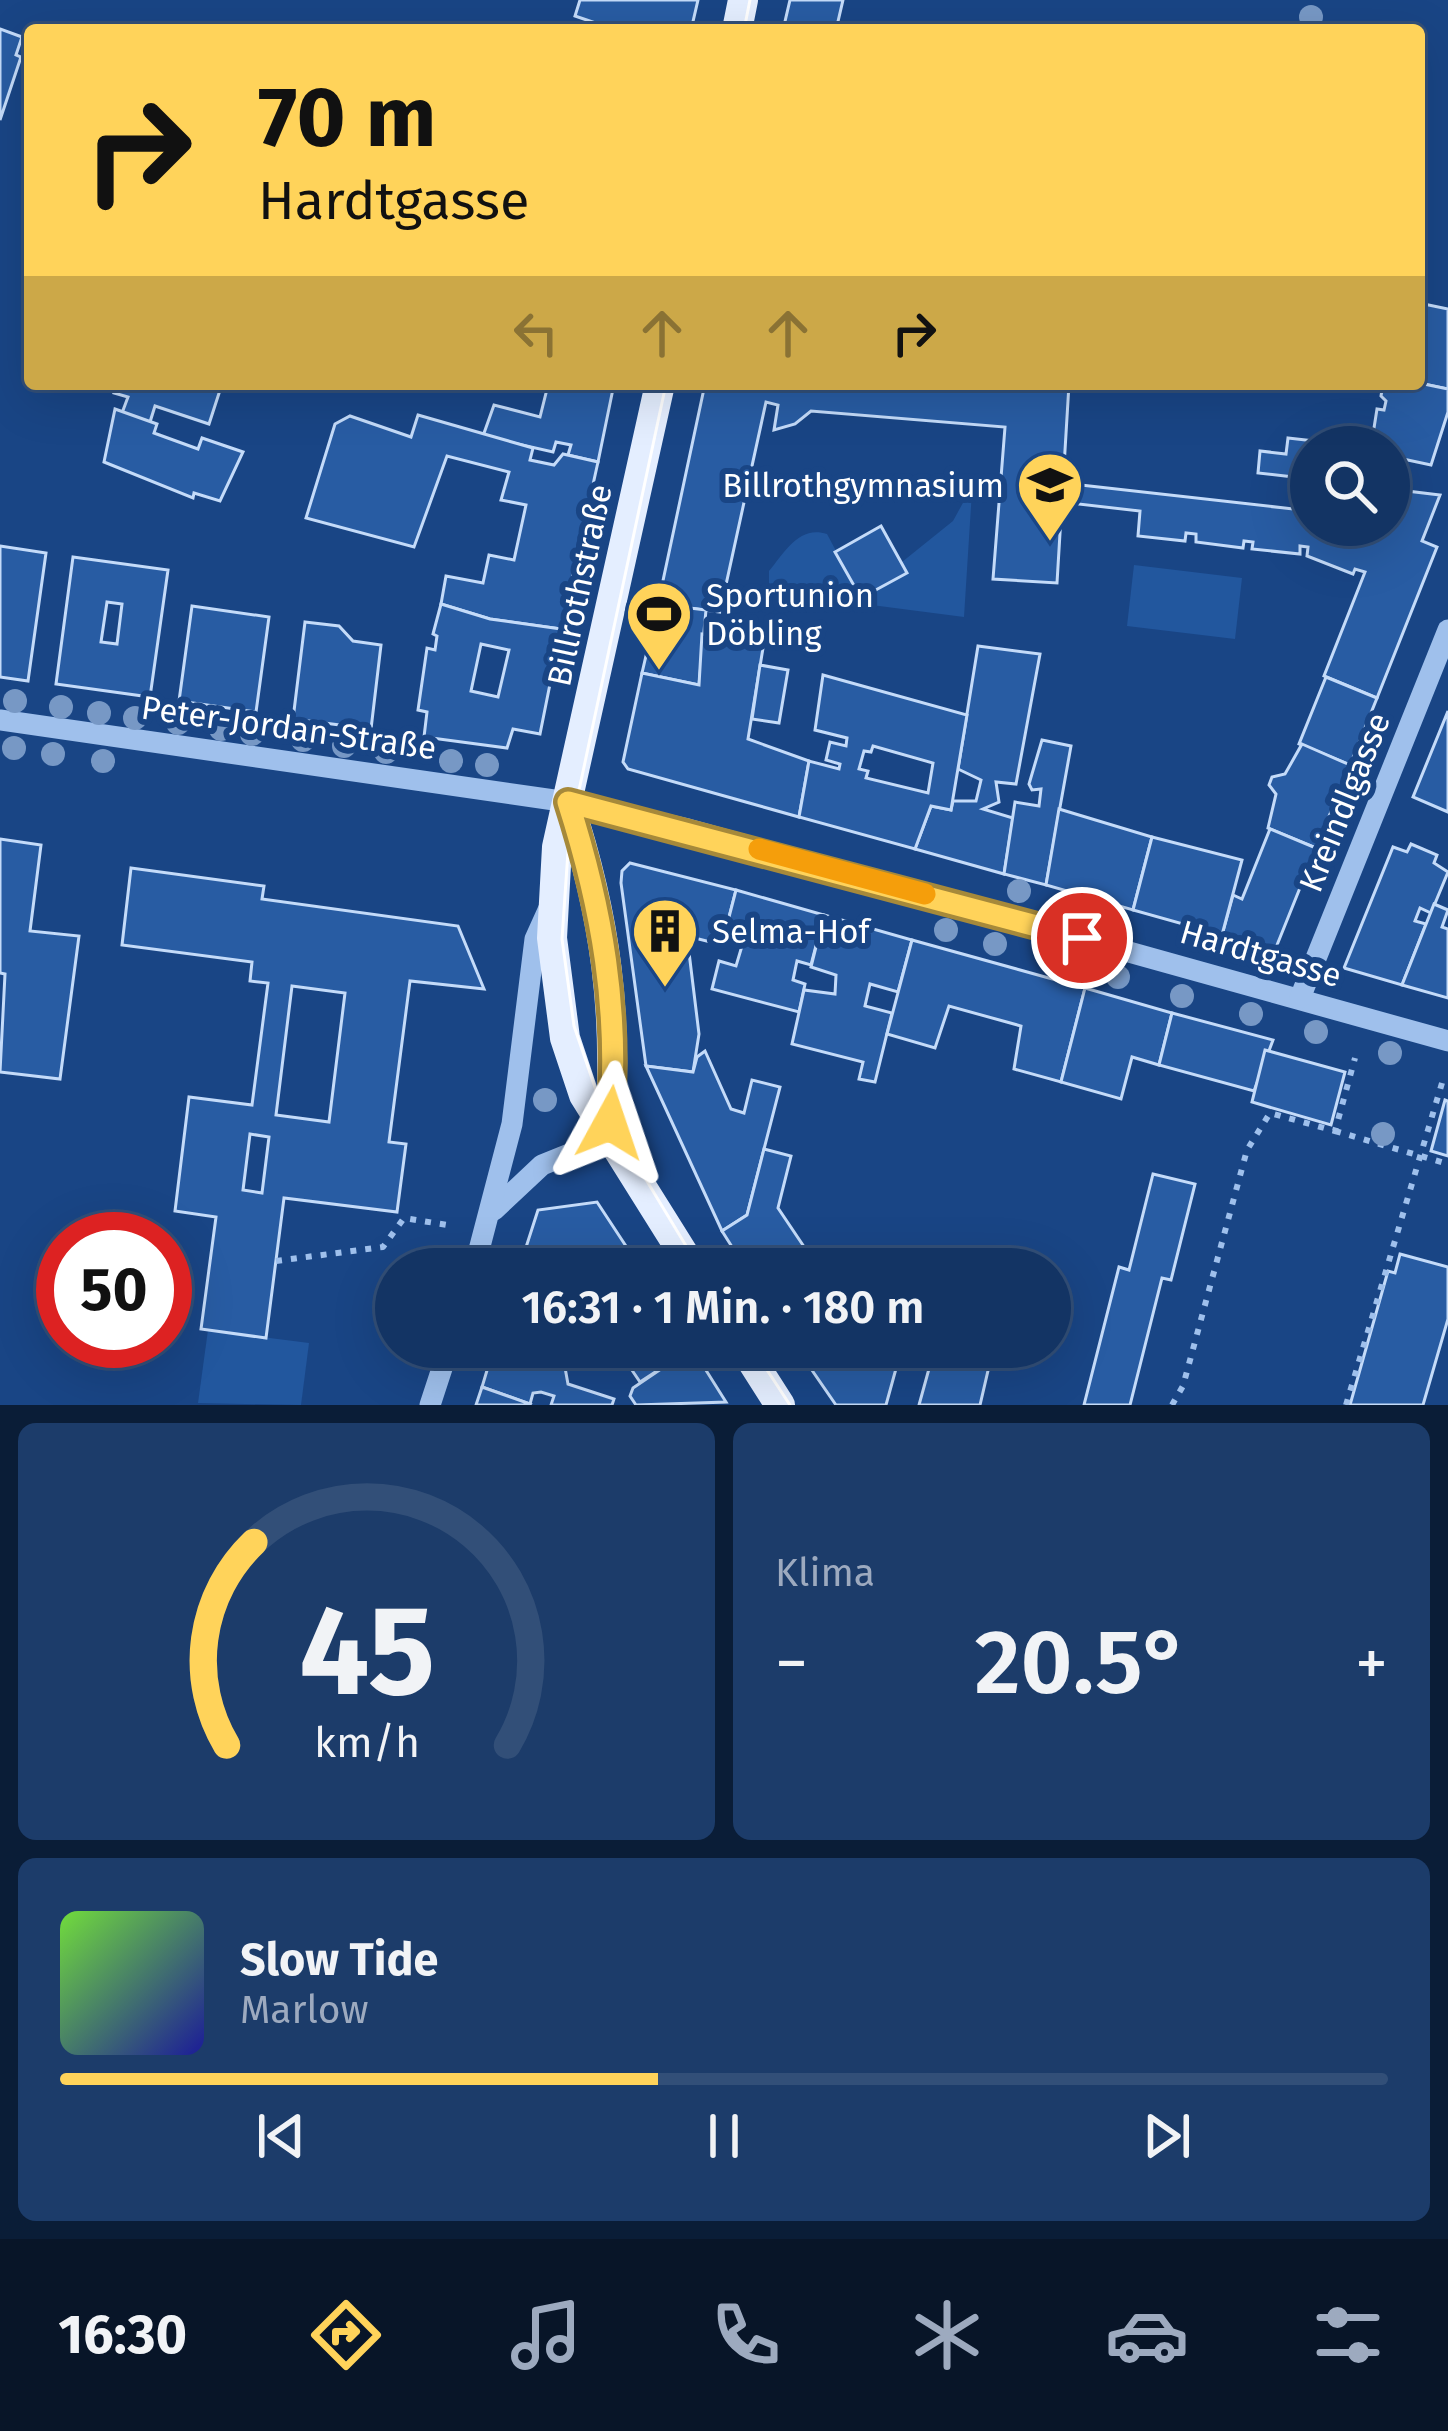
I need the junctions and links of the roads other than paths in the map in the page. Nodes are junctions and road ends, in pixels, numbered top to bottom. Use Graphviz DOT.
graph roads {
  1 [pos="659,390"];
  2 [pos="1448,630"];
  3 [pos="0,720"];
  4 [pos="568,802"];
  5 [pos="551,902"];
  6 [pos="1300,998"];
  7 [pos="1448,1041"];
  8 [pos="609,1138"];
  9 [pos="493,1211"];
  10 [pos="481,1248"];
  11 [pos="680,1248"];
  12 [pos="442,1368"];
  13 [pos="756,1368"];
  14 [pos="430,1405"];
  15 [pos="780,1405"];
  1 -- 4 [label="main road, Billrothstraße"];
  2 -- 6 [label="street, Kreindlgasse"];
  3 -- 4 [label="street, Peter-Jordan-Straße"];
  4 -- 5 [label="main road, Billrothstraße"];
  4 -- 6 [label="street, Hardtgasse"];
  4 -- 8 [label="main road"];
  5 -- 8 [label="main road, Billrothstraße"];
  5 -- 9 [label="street"];
  6 -- 7 [label="street, Hardtgasse"];
  8 -- 9 [label="street"];
  8 -- 11 [label="main road, Billrothstraße"];
  9 -- 10 [label="street"];
  12 -- 14 [label="street"];
  13 -- 15 [label="main road"];
}
